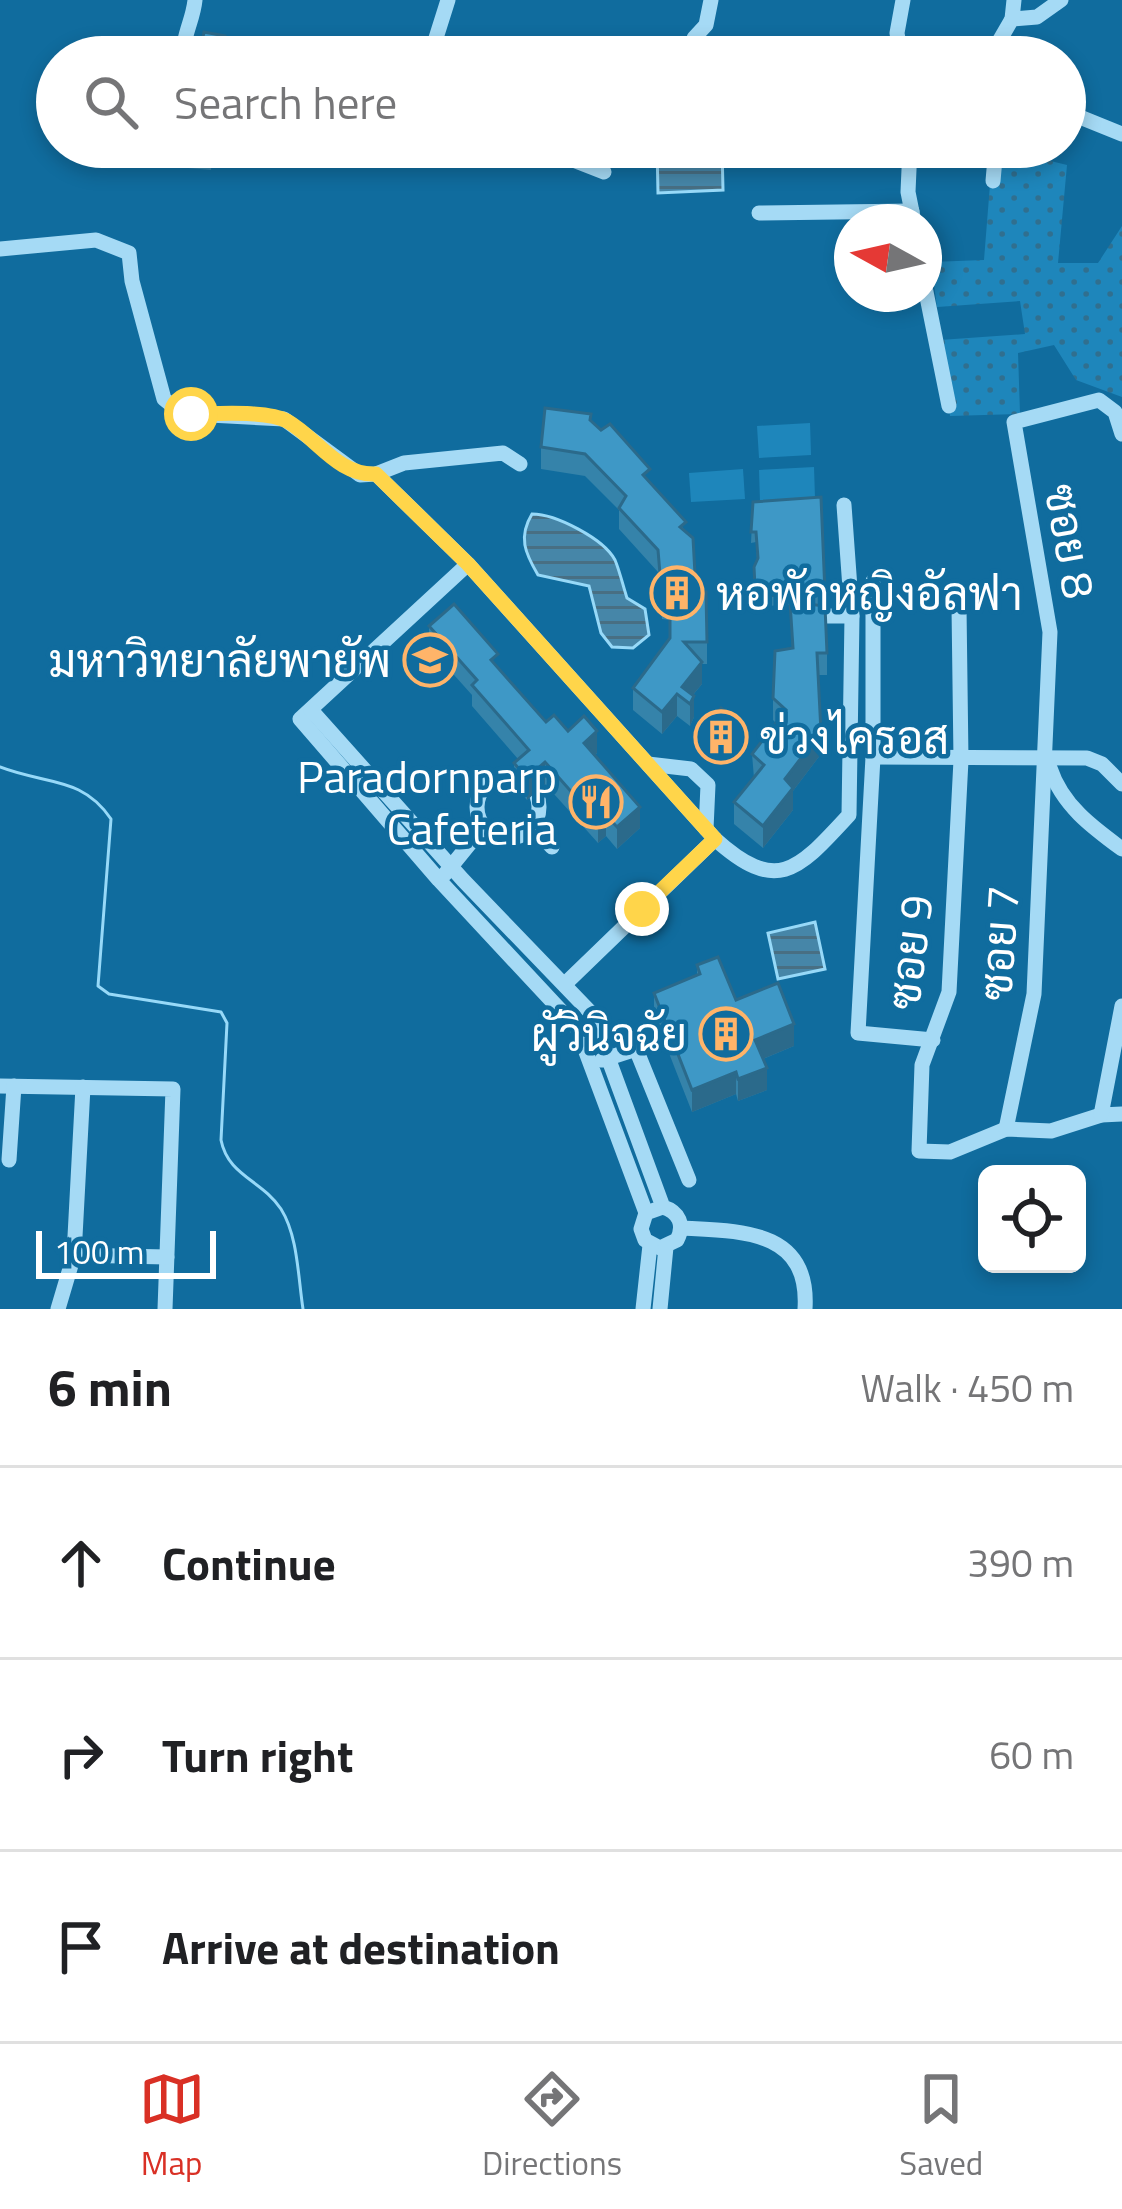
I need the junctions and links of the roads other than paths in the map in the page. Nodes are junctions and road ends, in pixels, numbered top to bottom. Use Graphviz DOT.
graph roads {
  1 [pos="448,0"];
  2 [pos="711,0"];
  3 [pos="903,0"];
  4 [pos="1014,0"];
  5 [pos="1061,0"];
  6 [pos="1012,19"];
  7 [pos="437,36"];
  8 [pos="696,36"];
  9 [pos="898,36"];
  10 [pos="1002,36"];
  11 [pos="1086,119"];
  12 [pos="1122,134"];
  13 [pos="594,168"];
  14 [pos="911,168"];
  15 [pos="994,168"];
  16 [pos="604,172"];
  17 [pos="993,181"];
  18 [pos="912,204"];
  19 [pos="759,214"];
  20 [pos="834,215"];
  21 [pos="0,249"];
  22 [pos="930,312"];
  23 [pos="949,406"];
  24 [pos="1122,434"];
  25 [pos="520,464"];
  26 [pos="376,474"];
  27 [pos="844,505"];
  28 [pos="468,564"];
  29 [pos="873,581"];
  30 [pos="959,608"];
  31 [pos="809,616"];
  32 [pos="852,616"];
  33 [pos="305,714"];
  34 [pos="873,757"];
  35 [pos="962,760"];
  36 [pos="1048,760"];
  37 [pos="648,764"];
  38 [pos="1122,784"];
  39 [pos="484,826"];
  40 [pos="532,826"];
  41 [pos="710,834"];
  42 [pos="552,847"];
  43 [pos="1122,849"];
  44 [pos="452,867"];
  45 [pos="439,880"];
  46 [pos="566,983"];
  47 [pos="1122,1006"];
  48 [pos="933,1040"];
  49 [pos="610,1056"];
  50 [pos="591,1065"];
  51 [pos="7,1086"];
  52 [pos="82,1087"];
  53 [pos="1122,1114"];
  54 [pos="1101,1115"];
  55 [pos="666,1124"];
  56 [pos="1006,1130"];
  57 [pos="637,1134"];
  58 [pos="9,1160"];
  59 [pos="689,1180"];
  60 [pos="655,1210"];
  61 [pos="681,1228"];
  62 [pos="658,1246"];
  63 [pos="74,1255"];
  64 [pos="166,1257"];
  65 [pos="58,1309"];
  66 [pos="165,1309"];
  67 [pos="643,1309"];
  68 [pos="660,1309"];
  69 [pos="805,1309"];
  1 -- 7 [label="street"];
  2 -- 8 [label="street"];
  3 -- 9 [label="street"];
  4 -- 6 [label="street"];
  5 -- 6 [label="street"];
  6 -- 10 [label="street"];
  11 -- 12 [label="street"];
  13 -- 16 [label="street"];
  14 -- 18 [label="street"];
  15 -- 17 [label="street"];
  19 -- 20 [label="street"];
  21 -- 26 [label="street"];
  22 -- 23 [label="street"];
  24 -- 36 [label="street, ซอย 8"];
  25 -- 26 [label="street"];
  26 -- 28 [label="street"];
  27 -- 32 [label="street"];
  28 -- 33 [label="street"];
  28 -- 37 [label="street"];
  29 -- 34 [label="street"];
  30 -- 35 [label="street, ซอย 9"];
  31 -- 32 [label="street"];
  32 -- 41 [label="street"];
  33 -- 44 [label="street"];
  33 -- 45 [label="street"];
  34 -- 35 [label="street"];
  34 -- 48 [label="street"];
  35 -- 36 [label="street"];
  35 -- 48 [label="street, ซอย 9"];
  36 -- 38 [label="street"];
  36 -- 43 [label="street"];
  36 -- 56 [label="street, ซอย 7"];
  37 -- 41 [label="street"];
  37 -- 41 [label="street"];
  39 -- 40 [label="street"];
  39 -- 40 [label="street"];
  39 -- 44 [label="street"];
  40 -- 42 [label="street"];
  41 -- 46 [label="street"];
  44 -- 45 [label="street"];
  44 -- 46 [label="street"];
  45 -- 50 [label="street"];
  46 -- 49 [label="street"];
  47 -- 54 [label="street"];
  48 -- 56 [label="street, ซอย 9"];
  49 -- 50 [label="street"];
  49 -- 55 [label="street"];
  49 -- 57 [label="street"];
  50 -- 60 [label="street"];
  51 -- 52 [label="street"];
  51 -- 58 [label="street"];
  52 -- 63 [label="street"];
  52 -- 64 [label="street"];
  53 -- 54 [label="street"];
  54 -- 56 [label="street"];
  55 -- 57 [label="street"];
  55 -- 59 [label="street"];
  57 -- 60 [label="street"];
  60 -- 61 [label="street"];
  60 -- 62 [label="street"];
  61 -- 62 [label="street"];
  61 -- 69 [label="street"];
  62 -- 67 [label="street"];
  62 -- 68 [label="street"];
  63 -- 64 [label="street"];
  63 -- 65 [label="street"];
  64 -- 66 [label="street"];
}
